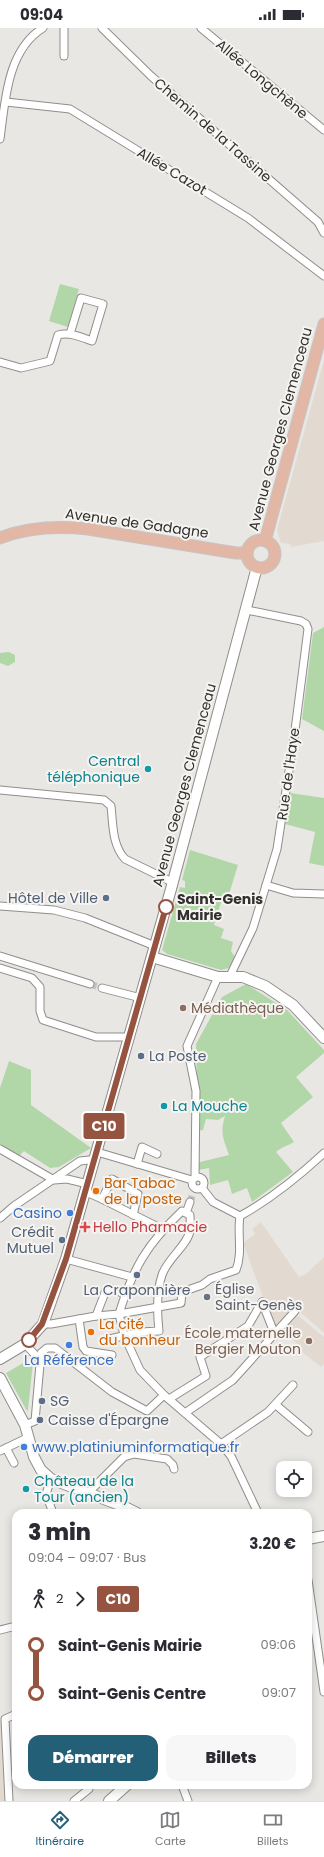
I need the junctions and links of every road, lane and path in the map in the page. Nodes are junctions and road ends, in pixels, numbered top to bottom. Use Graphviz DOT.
graph roads {
  1 [pos="43,28"];
  2 [pos="64,28"];
  3 [pos="102,28"];
  4 [pos="201,28"];
  5 [pos="64,56"];
  6 [pos="6,102"];
  7 [pos="2,110"];
  8 [pos="324,130"];
  9 [pos="0,139"];
  10 [pos="324,233"];
  11 [pos="324,276"];
  12 [pos="324,324"];
  13 [pos="70,334"];
  14 [pos="0,362"];
  15 [pos="0,538"];
  16 [pos="265,541"];
  17 [pos="247,553"];
  18 [pos="257,567"];
  19 [pos="247,610"];
  20 [pos="0,790"];
  21 [pos="172,882"];
  22 [pos="266,885"];
  23 [pos="324,894"];
  24 [pos="0,906"];
  25 [pos="155,946"];
  26 [pos="0,956"];
  27 [pos="152,957"];
  28 [pos="0,968"];
  29 [pos="223,977"];
  30 [pos="90,984"];
  31 [pos="102,988"];
  32 [pos="140,998"];
  33 [pos="130,1037"];
  34 [pos="324,1038"];
  35 [pos="0,1149"];
  36 [pos="324,1153"];
  37 [pos="157,1154"];
  38 [pos="96,1157"];
  39 [pos="137,1164"];
  40 [pos="194,1179"];
  41 [pos="54,1180"];
  42 [pos="87,1188"];
  43 [pos="198,1188"];
  44 [pos="102,1199"];
  45 [pos="188,1214"];
  46 [pos="133,1215"];
  47 [pos="240,1216"];
  48 [pos="0,1218"];
  49 [pos="162,1229"];
  50 [pos="66,1259"];
  51 [pos="132,1277"];
  52 [pos="125,1294"];
  53 [pos="156,1308"];
  54 [pos="295,1311"];
  55 [pos="119,1314"];
  56 [pos="96,1316"];
  57 [pos="79,1319"];
  58 [pos="42,1324"];
  59 [pos="124,1335"];
  60 [pos="275,1335"];
  61 [pos="105,1340"];
  62 [pos="25,1344"];
  63 [pos="112,1355"];
  64 [pos="0,1359"];
  65 [pos="40,1360"];
  66 [pos="0,1378"];
  67 [pos="293,1385"];
  68 [pos="166,1397"];
  69 [pos="276,1405"];
  70 [pos="185,1413"];
  71 [pos="25,1425"];
  72 [pos="308,1432"];
  73 [pos="29,1437"];
  74 [pos="220,1444"];
  75 [pos="3,1449"];
  76 [pos="14,1462"];
  77 [pos="174,1469"];
  78 [pos="51,1479"];
  79 [pos="88,1493"];
  80 [pos="52,1509"];
  81 [pos="129,1509"];
  82 [pos="256,1509"];
  83 [pos="324,1536"];
  84 [pos="312,1538"];
  85 [pos="312,1608"];
  86 [pos="12,1627"];
  87 [pos="0,1630"];
  88 [pos="324,1692"];
  89 [pos="12,1716"];
  90 [pos="89,1789"];
  91 [pos="122,1789"];
  92 [pos="130,1789"];
  93 [pos="184,1789"];
  94 [pos="9,1801"];
  95 [pos="74,1801"];
  96 [pos="104,1801"];
  97 [pos="108,1801"];
  98 [pos="120,1801"];
  99 [pos="188,1801"];
  1 -- 6 [label="street"];
  2 -- 5 [label="street"];
  3 -- 10 [label="street, Chemin de la Tassine"];
  4 -- 8 [label="street, Allée Longchêne"];
  6 -- 7 [label="street"];
  6 -- 11 [label="street, Allée Cazot"];
  7 -- 9 [label="street"];
  12 -- 16 [label="main road, Avenue Georges Clemenceau"];
  13 -- 13 [label="street"];
  13 -- 14 [label="street"];
  15 -- 17 [label="main road, Avenue de Gadagne"];
  16 -- 17 [label="main road"];
  16 -- 18 [label="main road"];
  17 -- 18 [label="main road"];
  18 -- 19 [label="main road, Avenue Georges Clemenceau"];
  19 -- 21 [label="main road, Avenue Georges Clemenceau"];
  19 -- 22 [label="street, Rue de l'Haye"];
  20 -- 21 [label="street"];
  21 -- 25 [label="main road, Avenue Georges Clemenceau"];
  22 -- 23 [label="street"];
  22 -- 29 [label="street, Rue de l'Haye"];
  24 -- 25 [label="street"];
  25 -- 27 [label="main road, Avenue Georges Clemenceau"];
  26 -- 30 [label="street"];
  27 -- 29 [label="main road"];
  27 -- 32 [label="main road, Avenue Georges Clemenceau"];
  28 -- 33 [label="street"];
  29 -- 34 [label="main road"];
  29 -- 40 [label="street, Rue de l'Haye"];
  31 -- 32 [label="street"];
  32 -- 33 [label="main road, Avenue Georges Clemenceau"];
  33 -- 38 [label="main road, Avenue Georges Clemenceau"];
  35 -- 41 [label="street"];
  36 -- 47 [label="street"];
  37 -- 39 [label="street"];
  38 -- 39 [label="street"];
  38 -- 41 [label="street"];
  38 -- 42 [label="main road, Avenue Georges Clemenceau"];
  39 -- 40 [label="street"];
  40 -- 43 [label="street"];
  40 -- 43 [label="street"];
  41 -- 42 [label="street"];
  41 -- 48 [label="street"];
  42 -- 44 [label="street"];
  42 -- 50 [label="main road, Avenue Georges Clemenceau"];
  43 -- 45 [label="street"];
  43 -- 47 [label="street"];
  44 -- 46 [label="street"];
  44 -- 46 [label="street"];
  45 -- 49 [label="street"];
  45 -- 53 [label="street"];
  46 -- 49 [label="street"];
  47 -- 53 [label="street"];
  49 -- 51 [label="street"];
  50 -- 51 [label="street"];
  50 -- 58 [label="main road, Avenue Georges Clemenceau"];
  51 -- 52 [label="street"];
  52 -- 55 [label="street"];
  52 -- 56 [label="street"];
  53 -- 55 [label="street"];
  53 -- 59 [label="street"];
  54 -- 60 [label="street"];
  55 -- 56 [label="street"];
  55 -- 59 [label="street"];
  56 -- 57 [label="street"];
  57 -- 58 [label="street"];
  57 -- 63 [label="street"];
  58 -- 62 [label="main road, Avenue Georges Clemenceau"];
  59 -- 61 [label="street"];
  59 -- 68 [label="street"];
  60 -- 68 [label="street"];
  60 -- 70 [label="street"];
  62 -- 64 [label="main road, Avenue Georges Clemenceau"];
  62 -- 65 [label="street"];
  65 -- 68 [label="street"];
  65 -- 71 [label="street"];
  66 -- 71 [label="main road"];
  67 -- 69 [label="street"];
  68 -- 70 [label="street"];
  69 -- 72 [label="street"];
  69 -- 74 [label="street"];
  70 -- 74 [label="street"];
  71 -- 73 [label="main road"];
  73 -- 75 [label="street"];
  73 -- 78 [label="main road"];
  74 -- 82 [label="street"];
  75 -- 76 [label="street"];
  77 -- 79 [label="street"];
  78 -- 79 [label="main road"];
  78 -- 80 [label="street"];
  79 -- 81 [label="main road"];
  83 -- 84 [label="main road"];
  85 -- 88 [label="street"];
  86 -- 87 [label="street"];
  89 -- 94 [label="street"];
  90 -- 95 [label="street"];
  91 -- 97 [label="main road"];
  92 -- 98 [label="main road"];
  93 -- 99 [label="street"];
  96 -- 97 [label="main road"];
}
